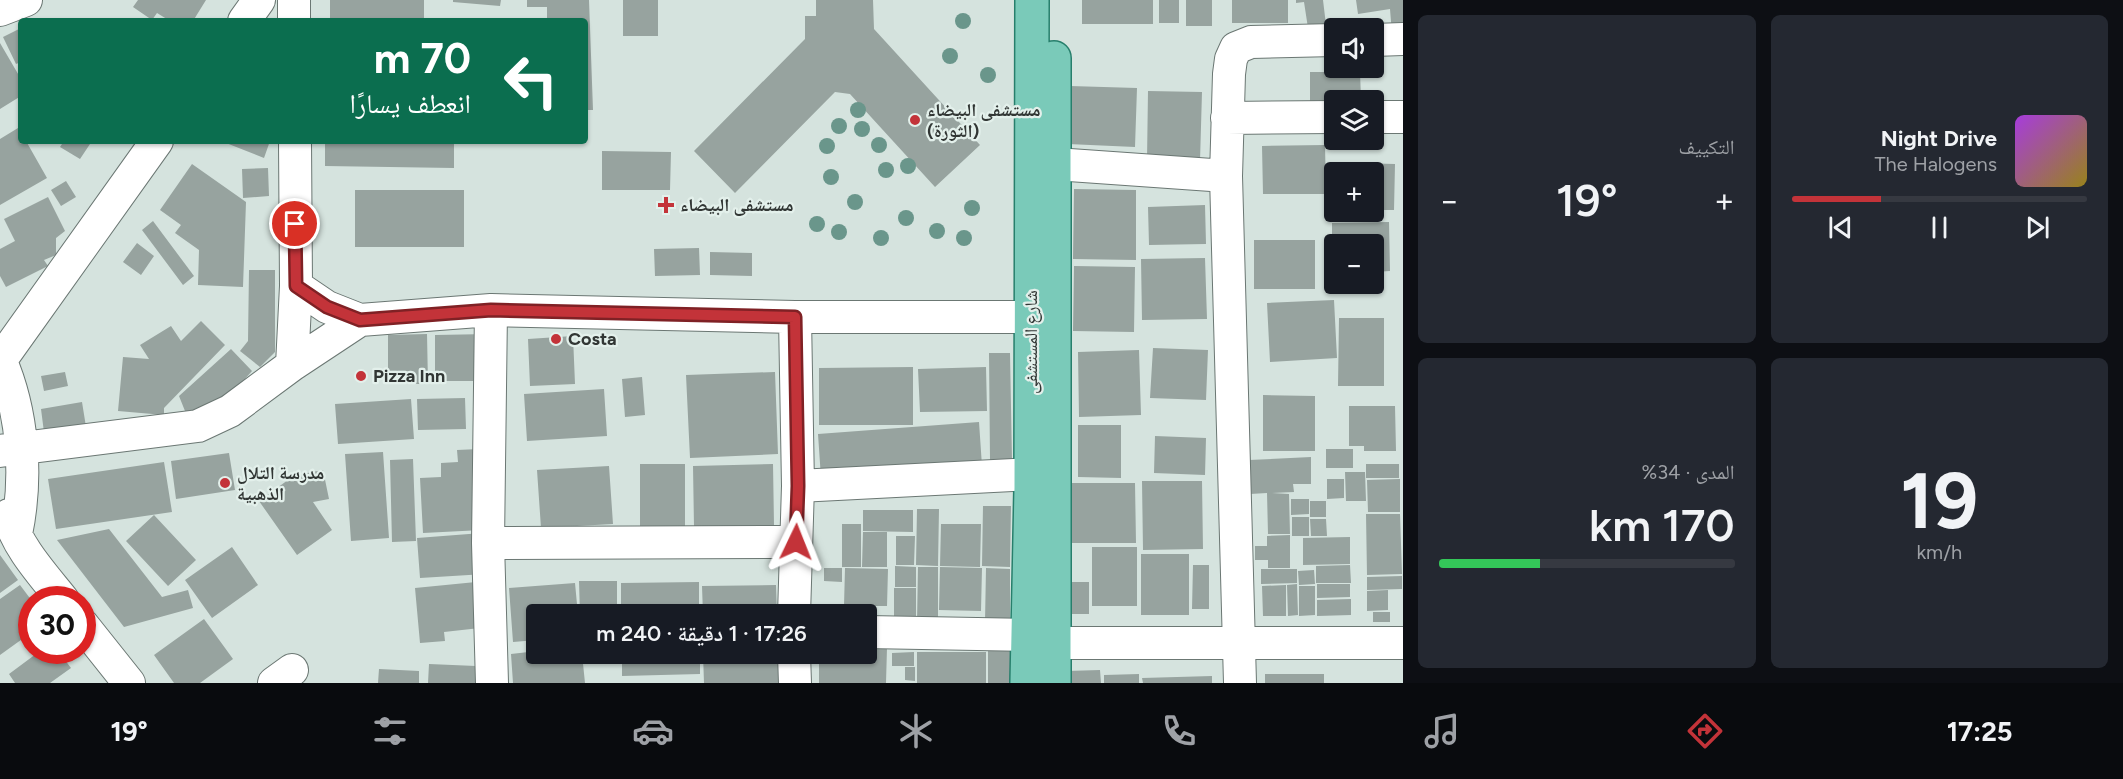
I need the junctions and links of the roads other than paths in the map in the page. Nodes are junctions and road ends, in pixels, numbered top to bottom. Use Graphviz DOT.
graph roads {
  1 [pos="26,0"];
  2 [pos="259,0"];
  3 [pos="294,0"];
  4 [pos="1032,0"];
  5 [pos="1053,0"];
  6 [pos="0,10"];
  7 [pos="245,18"];
  8 [pos="294,18"];
  9 [pos="1403,39"];
  10 [pos="1324,40"];
  11 [pos="1384,40"];
  12 [pos="1324,117"];
  13 [pos="1384,117"];
  14 [pos="1403,117"];
  15 [pos="1227,118"];
  16 [pos="155,144"];
  17 [pos="295,144"];
  18 [pos="1055,164"];
  19 [pos="1226,176"];
  20 [pos="296,286"];
  21 [pos="491,310"];
  22 [pos="795,317"];
  23 [pos="1031,317"];
  24 [pos="360,320"];
  25 [pos="0,360"];
  26 [pos="292,365"];
  27 [pos="7,456"];
  28 [pos="1031,474"];
  29 [pos="798,486"];
  30 [pos="9,523"];
  31 [pos="796,542"];
  32 [pos="488,543"];
  33 [pos="52,586"];
  34 [pos="794,604"];
  35 [pos="877,632"];
  36 [pos="1041,639"];
  37 [pos="96,642"];
  38 [pos="1403,643"];
  39 [pos="1240,644"];
  40 [pos="794,664"];
  41 [pos="129,683"];
  42 [pos="492,683"];
  43 [pos="795,683"];
  44 [pos="1027,683"];
  45 [pos="1054,683"];
  46 [pos="1240,683"];
  1 -- 6 [label="street"];
  2 -- 7 [label="street"];
  3 -- 8 [label="street"];
  4 -- 23 [label="main road, شارع المستشفى"];
  5 -- 18 [label="main road, شارع المستشفى"];
  9 -- 11 [label="street"];
  10 -- 15 [label="street"];
  12 -- 15 [label="street"];
  13 -- 14 [label="street"];
  15 -- 19 [label="street"];
  16 -- 25 [label="street"];
  17 -- 20 [label="street"];
  18 -- 19 [label="street"];
  18 -- 36 [label="main road, شارع المستشفى"];
  19 -- 39 [label="street"];
  20 -- 24 [label="street"];
  20 -- 26 [label="street"];
  21 -- 22 [label="street"];
  21 -- 24 [label="street"];
  21 -- 32 [label="street"];
  22 -- 23 [label="street"];
  22 -- 29 [label="street"];
  23 -- 28 [label="main road, شارع المستشفى"];
  24 -- 26 [label="street"];
  25 -- 27 [label="street"];
  26 -- 27 [label="street"];
  27 -- 30 [label="street"];
  28 -- 29 [label="street"];
  28 -- 36 [label="main road, شارع المستشفى"];
  29 -- 31 [label="street"];
  30 -- 33 [label="street"];
  31 -- 32 [label="street"];
  31 -- 34 [label="street"];
  32 -- 42 [label="street"];
  35 -- 36 [label="street"];
  36 -- 39 [label="street"];
  36 -- 44 [label="main road, شارع المستشفى"];
  36 -- 45 [label="main road, شارع المستشفى"];
  37 -- 41 [label="street"];
  38 -- 39 [label="street"];
  39 -- 46 [label="street"];
  40 -- 43 [label="street"];
}
